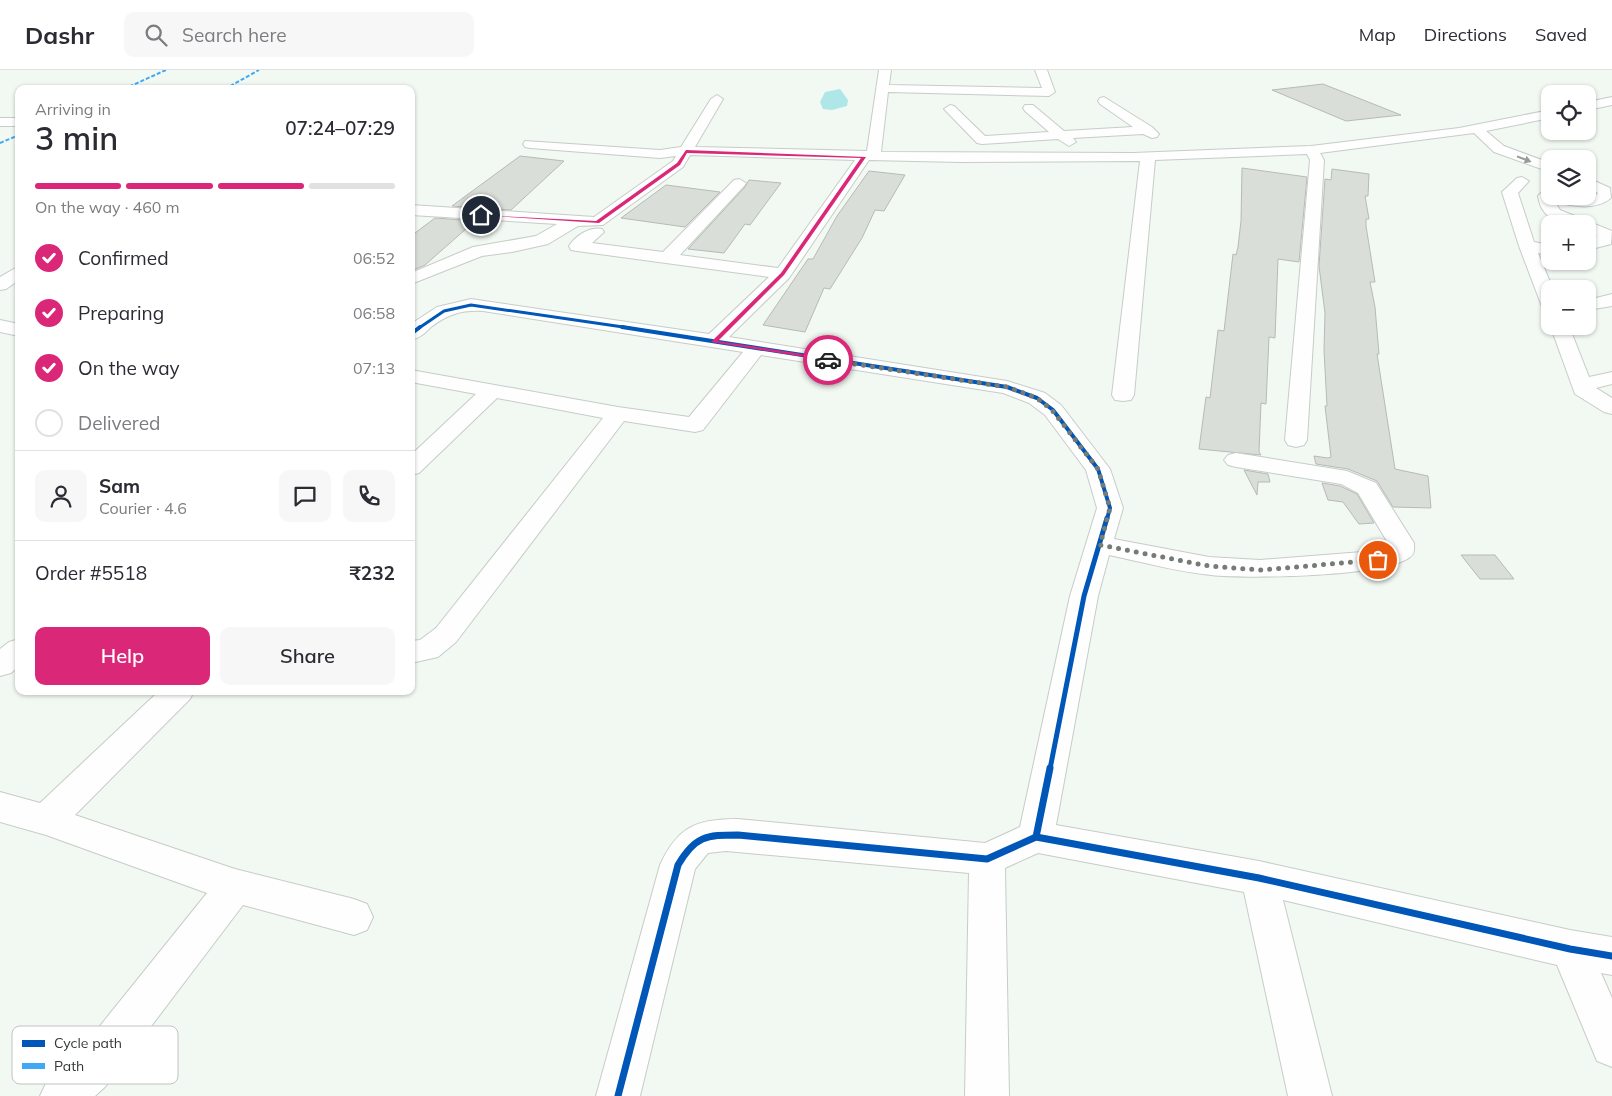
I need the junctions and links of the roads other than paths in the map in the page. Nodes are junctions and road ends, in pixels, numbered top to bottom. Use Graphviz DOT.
graph roads {
  1 [pos="885,70"];
  2 [pos="1041,70"];
  3 [pos="966,85"];
  4 [pos="883,88"];
  5 [pos="717,98"];
  6 [pos="1612,100"];
  7 [pos="1104,101"];
  8 [pos="973,102"];
  9 [pos="1596,104"];
  10 [pos="1029,108"];
  11 [pos="950,109"];
  12 [pos="1541,116"];
  13 [pos="0,122"];
  14 [pos="15,122"];
  15 [pos="1477,128"];
  16 [pos="1147,130"];
  17 [pos="530,144"];
  18 [pos="1068,146"];
  19 [pos="1170,146"];
  20 [pos="1499,149"];
  21 [pos="1311,150"];
  22 [pos="686,151"];
  23 [pos="1148,156"];
  24 [pos="868,157"];
  25 [pos="1541,165"];
  26 [pos="1541,176"];
  27 [pos="1612,178"];
  28 [pos="1523,179"];
  29 [pos="739,183"];
  30 [pos="1597,184"];
  31 [pos="1541,193"];
  32 [pos="1596,199"];
  33 [pos="1548,205"];
  34 [pos="415,210"];
  35 [pos="1559,215"];
  36 [pos="573,222"];
  37 [pos="1596,230"];
  38 [pos="596,232"];
  39 [pos="1609,235"];
  40 [pos="1596,243"];
  41 [pos="1527,246"];
  42 [pos="1541,248"];
  43 [pos="668,257"];
  44 [pos="0,263"];
  45 [pos="15,263"];
  46 [pos="783,274"];
  47 [pos="15,275"];
  48 [pos="415,277"];
  49 [pos="1541,281"];
  50 [pos="0,285"];
  51 [pos="1612,300"];
  52 [pos="1596,303"];
  53 [pos="0,326"];
  54 [pos="15,329"];
  55 [pos="415,331"];
  56 [pos="1562,335"];
  57 [pos="714,342"];
  58 [pos="756,348"];
  59 [pos="415,377"];
  60 [pos="1612,378"];
  61 [pos="1582,385"];
  62 [pos="492,391"];
  63 [pos="1123,395"];
  64 [pos="1612,407"];
  65 [pos="618,414"];
  66 [pos="1296,440"];
  67 [pos="1236,460"];
  68 [pos="415,464"];
  69 [pos="1100,545"];
  70 [pos="415,651"];
  71 [pos="15,653"];
  72 [pos="0,665"];
  73 [pos="175,695"];
  74 [pos="0,807"];
  75 [pos="46,820"];
  76 [pos="1036,837"];
  77 [pos="987,859"];
  78 [pos="1259,878"];
  79 [pos="235,886"];
  80 [pos="354,917"];
  81 [pos="1570,949"];
  82 [pos="1612,956"];
  83 [pos="126,1026"];
  84 [pos="1612,1046"];
  85 [pos="76,1084"];
  86 [pos="62,1096"];
  87 [pos="618,1096"];
  88 [pos="987,1096"];
  89 [pos="1310,1096"];
  1 -- 4 [label="street"];
  2 -- 3 [label="street"];
  3 -- 4 [label="street"];
  3 -- 8 [label="street"];
  4 -- 24 [label="street"];
  5 -- 22 [label="street"];
  6 -- 9 [label="street"];
  7 -- 16 [label="street"];
  10 -- 18 [label="street"];
  11 -- 18 [label="street"];
  12 -- 15 [label="street"];
  13 -- 14 [label="street"];
  15 -- 20 [label="street"];
  15 -- 21 [label="street"];
  16 -- 18 [label="street"];
  16 -- 19 [label="street"];
  17 -- 22 [label="street"];
  18 -- 23 [label="street"];
  18 -- 24 [label="street"];
  20 -- 25 [label="street, one-way"];
  20 -- 28 [label="street"];
  21 -- 23 [label="street"];
  21 -- 66 [label="street"];
  22 -- 24 [label="street"];
  22 -- 36 [label="street"];
  23 -- 63 [label="street"];
  24 -- 46 [label="street"];
  26 -- 28 [label="street"];
  27 -- 30 [label="street"];
  28 -- 31 [label="street"];
  28 -- 41 [label="street"];
  29 -- 43 [label="street"];
  30 -- 32 [label="street"];
  33 -- 35 [label="street"];
  34 -- 36 [label="street"];
  36 -- 48 [label="street"];
  37 -- 39 [label="street"];
  38 -- 43 [label="street"];
  39 -- 40 [label="street"];
  41 -- 42 [label="street"];
  41 -- 49 [label="street"];
  43 -- 46 [label="street"];
  44 -- 45 [label="street"];
  46 -- 57 [label="street"];
  47 -- 50 [label="street"];
  51 -- 52 [label="street"];
  53 -- 54 [label="street"];
  55 -- 57 [label="street"];
  56 -- 61 [label="street"];
  57 -- 58 [label="street"];
  58 -- 65 [label="street"];
  58 -- 69 [label="street"];
  59 -- 62 [label="street"];
  60 -- 61 [label="street"];
  61 -- 64 [label="street"];
  62 -- 65 [label="street"];
  62 -- 68 [label="street"];
  65 -- 70 [label="street"];
  67 -- 69 [label="street"];
  69 -- 76 [label="street"];
  71 -- 72 [label="street"];
  73 -- 75 [label="street"];
  74 -- 75 [label="street"];
  75 -- 79 [label="street"];
  76 -- 77 [label="street"];
  76 -- 78 [label="street"];
  77 -- 87 [label="street"];
  77 -- 88 [label="street"];
  78 -- 81 [label="street"];
  78 -- 89 [label="street"];
  79 -- 80 [label="street"];
  79 -- 83 [label="street"];
  81 -- 82 [label="street"];
  81 -- 84 [label="street"];
  85 -- 86 [label="street"];
}
